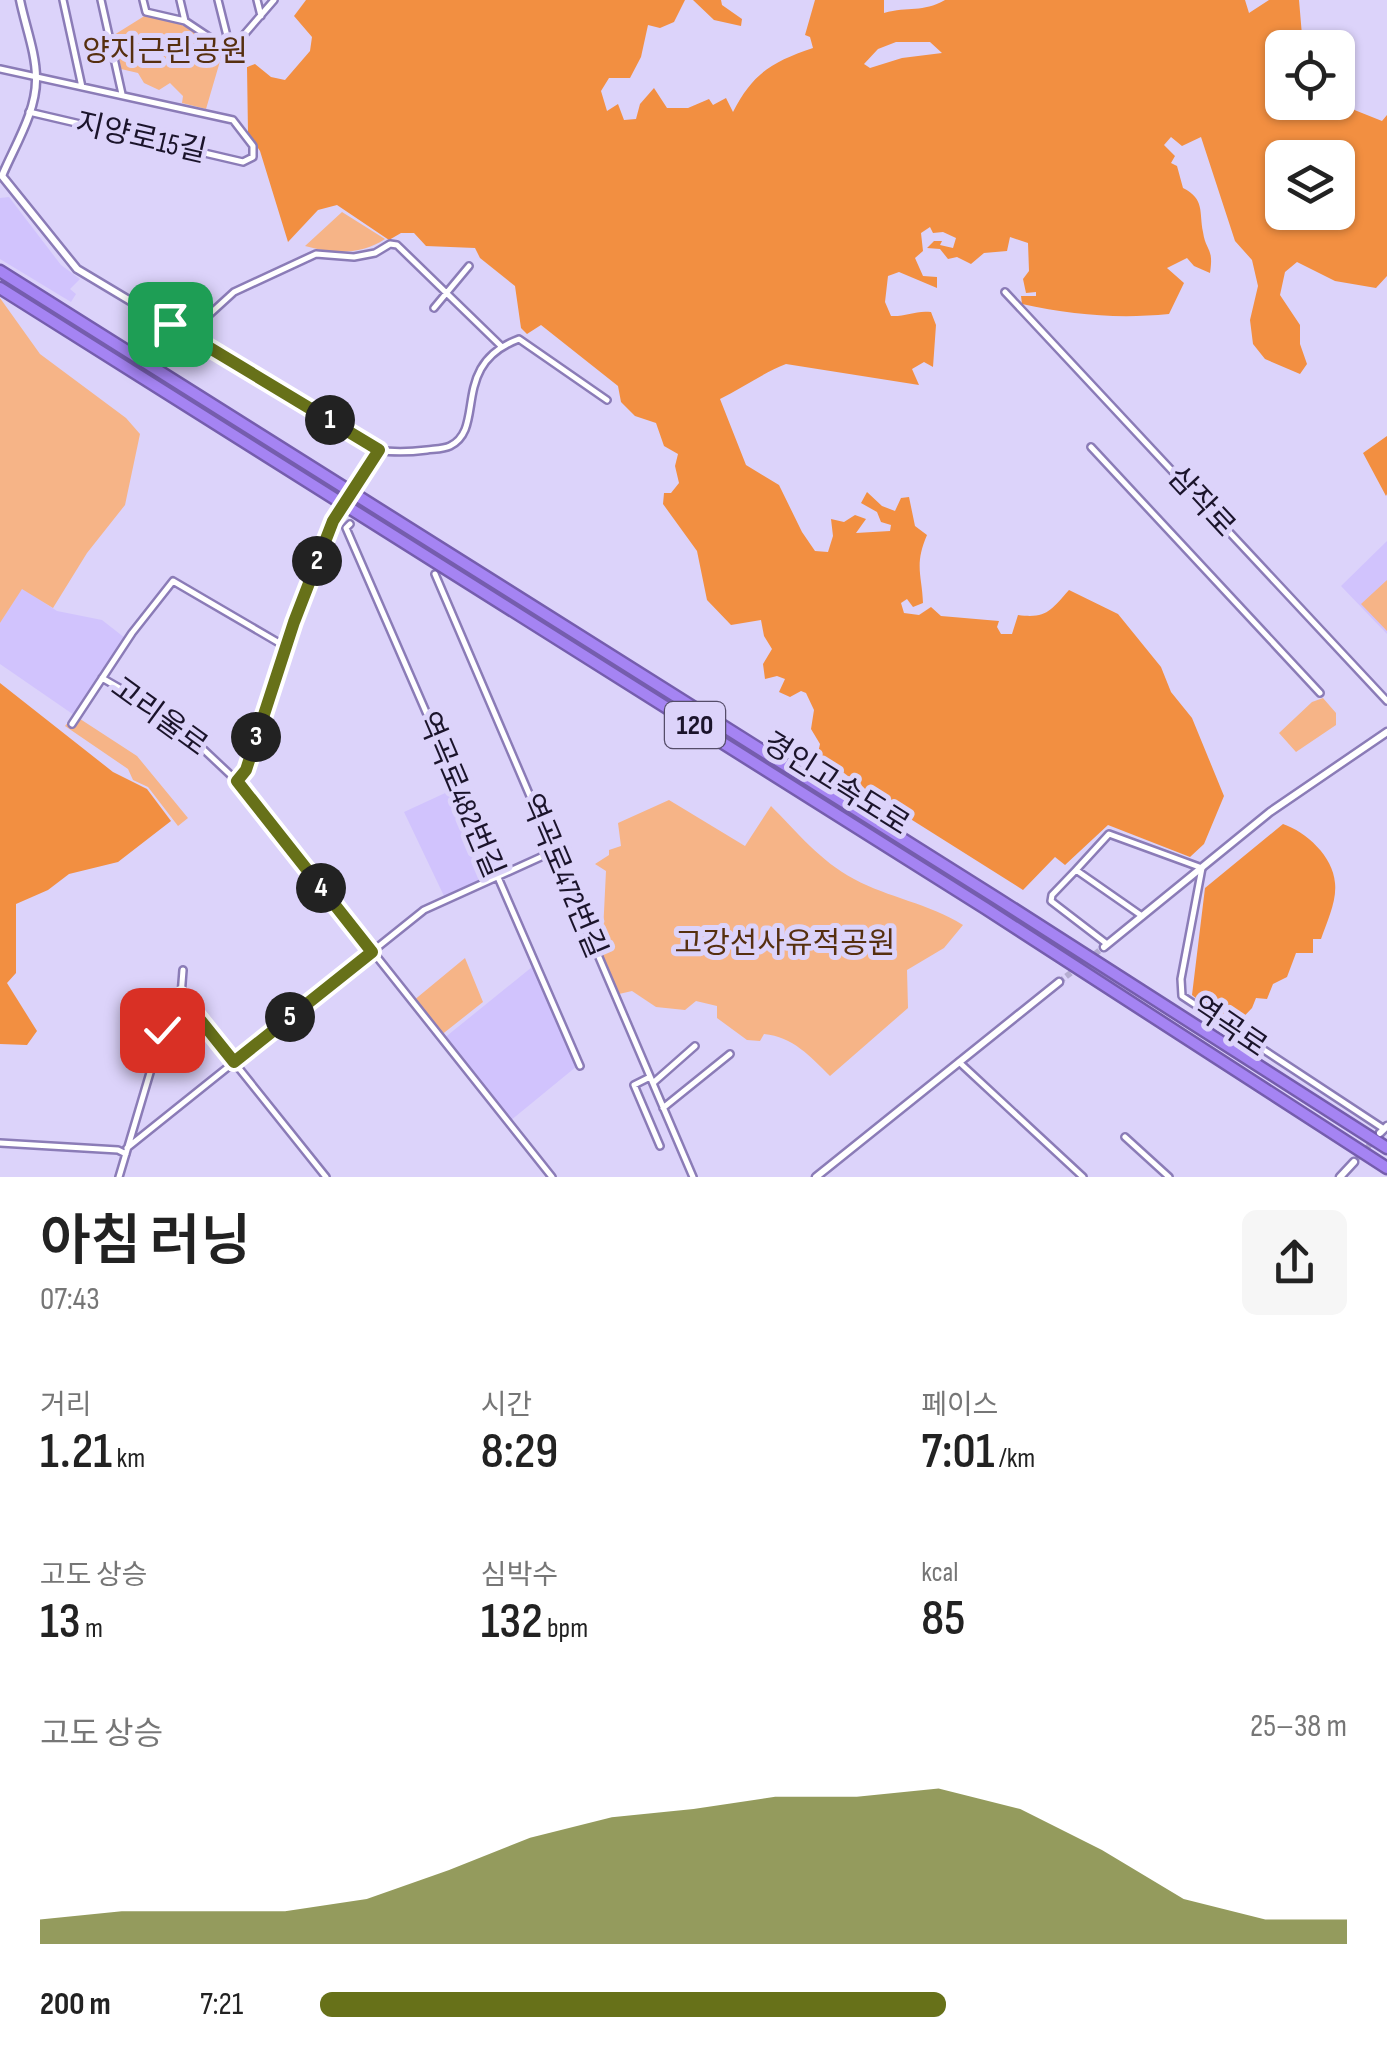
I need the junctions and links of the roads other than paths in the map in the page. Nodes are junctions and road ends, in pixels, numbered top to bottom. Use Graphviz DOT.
graph roads {
  1 [pos="20,0"];
  2 [pos="63,0"];
  3 [pos="100,0"];
  4 [pos="144,0"];
  5 [pos="180,0"];
  6 [pos="218,0"];
  7 [pos="257,0"];
  8 [pos="274,0"];
  9 [pos="261,16"];
  10 [pos="185,22"];
  11 [pos="230,51"];
  12 [pos="0,69"];
  13 [pos="36,77"];
  14 [pos="82,87"];
  15 [pos="122,94"];
  16 [pos="29,112"];
  17 [pos="1,178"];
  18 [pos="469,266"];
  19 [pos="0,270"];
  20 [pos="0,288"];
  21 [pos="1004,292"];
  22 [pos="447,294"];
  23 [pos="434,308"];
  24 [pos="188,334"];
  25 [pos="501,346"];
  26 [pos="607,400"];
  27 [pos="1091,447"];
  28 [pos="379,450"];
  29 [pos="350,524"];
  30 [pos="435,574"];
  31 [pos="286,646"];
  32 [pos="102,678"];
  33 [pos="1320,693"];
  34 [pos="1387,701"];
  35 [pos="72,724"];
  36 [pos="1387,732"];
  37 [pos="237,781"];
  38 [pos="552,852"];
  39 [pos="1202,868"];
  40 [pos="1076,870"];
  41 [pos="496,877"];
  42 [pos="1142,916"];
  43 [pos="1105,945"];
  44 [pos="372,952"];
  45 [pos="183,970"];
  46 [pos="1059,982"];
  47 [pos="181,996"];
  48 [pos="695,1046"];
  49 [pos="730,1054"];
  50 [pos="234,1062"];
  51 [pos="959,1062"];
  52 [pos="580,1066"];
  53 [pos="651,1080"];
  54 [pos="663,1108"];
  55 [pos="1384,1129"];
  56 [pos="1125,1137"];
  57 [pos="0,1143"];
  58 [pos="660,1146"];
  59 [pos="1387,1148"];
  60 [pos="126,1151"];
  61 [pos="1354,1162"];
  62 [pos="1387,1168"];
  63 [pos="119,1177"];
  64 [pos="326,1177"];
  65 [pos="552,1177"];
  66 [pos="693,1177"];
  67 [pos="816,1177"];
  68 [pos="1083,1177"];
  69 [pos="1169,1177"];
  70 [pos="1340,1177"];
  1 -- 13 [label="street"];
  2 -- 14 [label="street"];
  3 -- 15 [label="street"];
  4 -- 10 [label="street"];
  5 -- 10 [label="street"];
  6 -- 11 [label="street"];
  7 -- 9 [label="street"];
  8 -- 9 [label="street"];
  9 -- 11 [label="street"];
  10 -- 11 [label="street"];
  12 -- 13 [label="street"];
  13 -- 14 [label="street"];
  13 -- 16 [label="street"];
  14 -- 15 [label="street"];
  15 -- 16 [label="street, 지양로15길"];
  16 -- 17 [label="street"];
  17 -- 24 [label="street"];
  18 -- 22 [label="street"];
  19 -- 59 [label="highway, 경인고속도로 / 120"];
  20 -- 62 [label="highway, 경인고속도로 / 120"];
  21 -- 34 [label="street, 삼작로"];
  22 -- 23 [label="street"];
  22 -- 24 [label="street"];
  22 -- 25 [label="street"];
  24 -- 28 [label="street"];
  25 -- 26 [label="street"];
  25 -- 28 [label="street"];
  27 -- 33 [label="street"];
  28 -- 31 [label="street, bridge"];
  29 -- 41 [label="street, 역곡로482번길"];
  30 -- 38 [label="street, 역곡로472번길"];
  31 -- 32 [label="street, 고리울로"];
  31 -- 37 [label="street"];
  32 -- 35 [label="street"];
  32 -- 37 [label="street, 고리울로"];
  36 -- 39 [label="street"];
  37 -- 44 [label="street, 고리울로"];
  38 -- 41 [label="street"];
  38 -- 53 [label="street, 역곡로472번길"];
  39 -- 40 [label="street"];
  39 -- 42 [label="street"];
  39 -- 55 [label="street, 역곡로"];
  40 -- 42 [label="street"];
  40 -- 43 [label="street"];
  41 -- 44 [label="street"];
  41 -- 52 [label="street, 역곡로482번길"];
  42 -- 43 [label="street"];
  44 -- 50 [label="street"];
  44 -- 65 [label="street, 고리울로"];
  45 -- 47 [label="street"];
  46 -- 51 [label="street"];
  47 -- 50 [label="street"];
  47 -- 60 [label="street"];
  48 -- 53 [label="street"];
  49 -- 54 [label="street"];
  50 -- 60 [label="street"];
  50 -- 64 [label="street"];
  51 -- 67 [label="street"];
  51 -- 68 [label="street"];
  53 -- 54 [label="street, 역곡로472번길"];
  53 -- 58 [label="street"];
  54 -- 66 [label="street, 역곡로472번길"];
  56 -- 69 [label="street"];
  57 -- 60 [label="street"];
  60 -- 63 [label="street"];
  61 -- 70 [label="street"];
}
